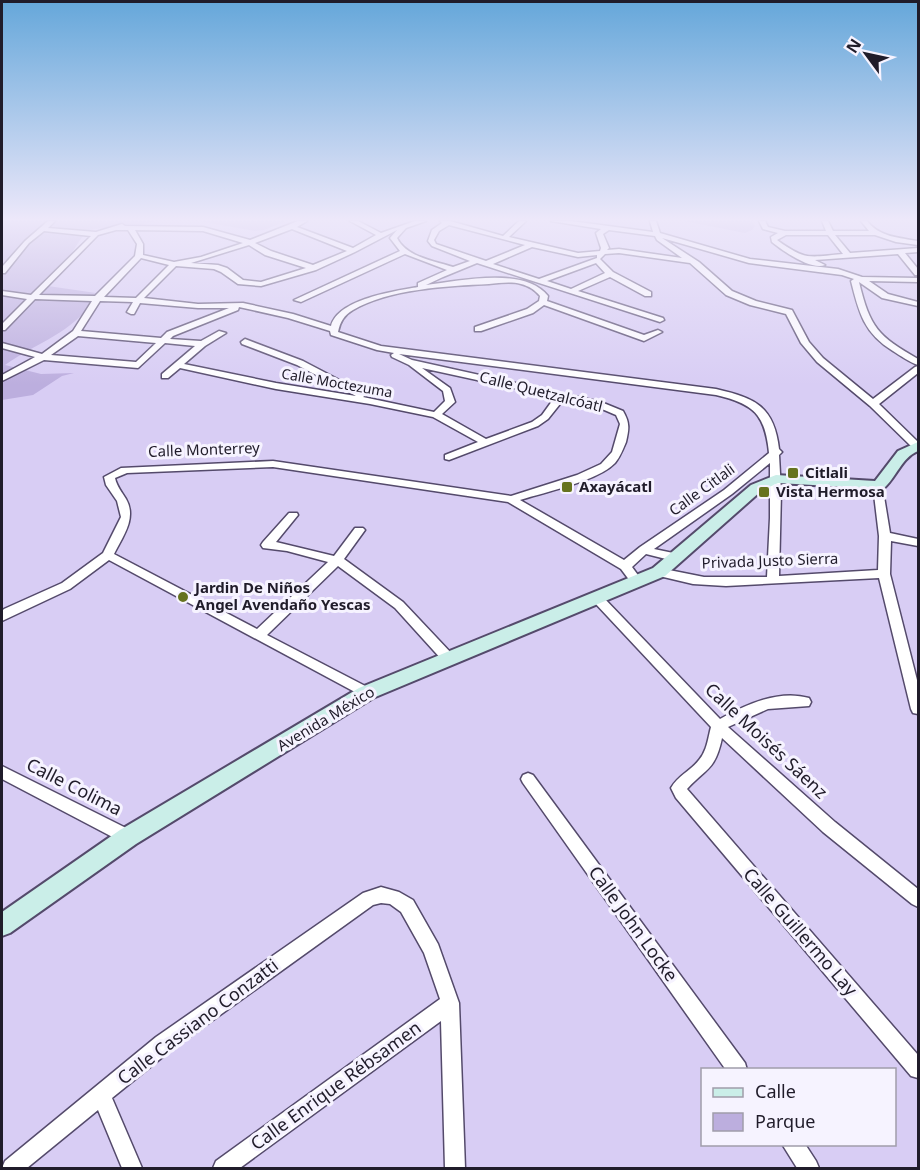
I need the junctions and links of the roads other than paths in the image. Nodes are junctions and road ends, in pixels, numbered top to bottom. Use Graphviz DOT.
graph roads {
  1 [pos="55,276"];
  2 [pos="120,276"];
  3 [pos="162,276"];
  4 [pos="232,276"];
  5 [pos="288,276"];
  6 [pos="352,276"];
  7 [pos="440,276"];
  8 [pos="524,276"];
  9 [pos="555,276"];
  10 [pos="606,276"];
  11 [pos="612,276"];
  12 [pos="708,276"];
  13 [pos="852,276"];
  14 [pos="861,279"];
  15 [pos="508,280"];
  16 [pos="918,280"];
  17 [pos="540,281"];
  18 [pos="463,284"];
  19 [pos="416,289"];
  20 [pos="572,291"];
  21 [pos="2,293"];
  22 [pos="31,297"];
  23 [pos="97,299"];
  24 [pos="138,300"];
  25 [pos="298,300"];
  26 [pos="368,300"];
  27 [pos="637,301"];
  28 [pos="543,302"];
  29 [pos="918,304"];
  30 [pos="243,305"];
  31 [pos="131,312"];
  32 [pos="660,320"];
  33 [pos="2,328"];
  34 [pos="478,329"];
  35 [pos="335,330"];
  36 [pos="658,332"];
  37 [pos="76,333"];
  38 [pos="222,333"];
  39 [pos="165,339"];
  40 [pos="245,342"];
  41 [pos="202,344"];
  42 [pos="2,345"];
  43 [pos="380,348"];
  44 [pos="43,357"];
  45 [pos="917,360"];
  46 [pos="409,362"];
  47 [pos="178,366"];
  48 [pos="918,369"];
  49 [pos="165,376"];
  50 [pos="2,378"];
  51 [pos="562,395"];
  52 [pos="370,400"];
  53 [pos="873,404"];
  54 [pos="436,415"];
  55 [pos="486,443"];
  56 [pos="918,446"];
  57 [pos="777,452"];
  58 [pos="448,457"];
  59 [pos="776,479"];
  60 [pos="878,486"];
  61 [pos="511,499"];
  62 [pos="293,515"];
  63 [pos="359,530"];
  64 [pos="885,536"];
  65 [pos="918,542"];
  66 [pos="644,550"];
  67 [pos="108,555"];
  68 [pos="674,557"];
  69 [pos="337,560"];
  70 [pos="625,566"];
  71 [pos="658,572"];
  72 [pos="884,574"];
  73 [pos="773,580"];
  74 [pos="637,582"];
  75 [pos="598,599"];
  76 [pos="2,617"];
  77 [pos="259,635"];
  78 [pos="448,658"];
  79 [pos="366,693"];
  80 [pos="917,695"];
  81 [pos="804,702"];
  82 [pos="918,709"];
  83 [pos="718,726"];
  84 [pos="2,772"];
  85 [pos="528,779"];
  86 [pos="128,837"];
  87 [pos="918,899"];
  88 [pos="2,925"];
  89 [pos="450,1003"];
  90 [pos="737,1068"];
  91 [pos="918,1070"];
  92 [pos="101,1095"];
  93 [pos="793,1146"];
  94 [pos="12,1168"];
  95 [pos="132,1168"];
  96 [pos="223,1168"];
  97 [pos="455,1168"];
  98 [pos="809,1168"];
  1 -- 22 [label="street"];
  2 -- 23 [label="street"];
  3 -- 24 [label="street"];
  4 -- 5 [label="street"];
  6 -- 25 [label="street"];
  7 -- 19 [label="street"];
  8 -- 15 [label="street"];
  8 -- 17 [label="street"];
  9 -- 17 [label="street"];
  10 -- 20 [label="street"];
  11 -- 27 [label="street"];
  12 -- 53 [label="street"];
  13 -- 14 [label="street"];
  14 -- 16 [label="street"];
  14 -- 29 [label="street"];
  14 -- 45 [label="street"];
  15 -- 18 [label="street"];
  15 -- 28 [label="street"];
  17 -- 20 [label="street"];
  18 -- 19 [label="street"];
  18 -- 26 [label="street"];
  19 -- 26 [label="street"];
  20 -- 27 [label="street"];
  21 -- 22 [label="street"];
  22 -- 23 [label="street"];
  22 -- 33 [label="street"];
  23 -- 24 [label="street"];
  23 -- 37 [label="street"];
  24 -- 30 [label="street"];
  24 -- 31 [label="street"];
  26 -- 35 [label="street"];
  27 -- 32 [label="street"];
  28 -- 34 [label="street"];
  28 -- 36 [label="street"];
  30 -- 35 [label="street"];
  30 -- 39 [label="street"];
  35 -- 43 [label="street"];
  37 -- 39 [label="street"];
  37 -- 44 [label="street"];
  38 -- 41 [label="street"];
  39 -- 41 [label="street"];
  39 -- 44 [label="street"];
  40 -- 52 [label="street"];
  41 -- 47 [label="street"];
  42 -- 44 [label="street"];
  43 -- 46 [label="street, Calle Quetzalcóatl"];
  43 -- 57 [label="street, Calle Quetzalcóatl"];
  44 -- 50 [label="street"];
  46 -- 51 [label="street, Calle Quetzalcóatl"];
  46 -- 54 [label="street"];
  47 -- 49 [label="street"];
  47 -- 52 [label="street, Calle Moctezuma"];
  48 -- 53 [label="street"];
  51 -- 55 [label="street"];
  51 -- 61 [label="street, Calle Quetzalcóatl"];
  52 -- 54 [label="street, Calle Moctezuma"];
  53 -- 56 [label="street"];
  54 -- 55 [label="street, Calle Moctezuma"];
  55 -- 58 [label="street"];
  56 -- 60 [label="street"];
  57 -- 59 [label="street"];
  57 -- 66 [label="street, Calle Citlali"];
  59 -- 60 [label="street"];
  59 -- 68 [label="street"];
  59 -- 73 [label="street"];
  60 -- 64 [label="street"];
  61 -- 67 [label="street, Calle Monterrey"];
  61 -- 70 [label="street"];
  62 -- 69 [label="street"];
  63 -- 69 [label="street"];
  64 -- 65 [label="street"];
  64 -- 72 [label="street"];
  66 -- 68 [label="street"];
  66 -- 70 [label="street"];
  67 -- 76 [label="street, Calle Monterrey"];
  67 -- 77 [label="street"];
  68 -- 71 [label="street, Avenida México"];
  69 -- 77 [label="street"];
  69 -- 78 [label="street"];
  70 -- 74 [label="street"];
  71 -- 73 [label="street, Privada Justo Sierra"];
  71 -- 74 [label="street, Avenida México"];
  72 -- 73 [label="street, Privada Justo Sierra"];
  72 -- 80 [label="street"];
  74 -- 75 [label="street, Avenida México"];
  75 -- 78 [label="street, Avenida México"];
  75 -- 83 [label="street, Calle Moisés Sáenz"];
  77 -- 79 [label="street"];
  78 -- 79 [label="street, Avenida México"];
  79 -- 86 [label="street, Avenida México"];
  80 -- 82 [label="street"];
  81 -- 83 [label="street"];
  83 -- 87 [label="street, Calle Moisés Sáenz"];
  83 -- 91 [label="street, Calle Guillermo Lay"];
  84 -- 86 [label="street, Calle Colima"];
  85 -- 90 [label="street, Calle John Locke"];
  86 -- 88 [label="street, Avenida México"];
  89 -- 92 [label="street, Calle Cassiano Conzatti"];
  89 -- 96 [label="street, Calle Enrique Rébsamen"];
  89 -- 97 [label="street"];
  92 -- 94 [label="street, Calle Cassiano Conzatti"];
  92 -- 95 [label="street"];
  93 -- 98 [label="street"];
}
